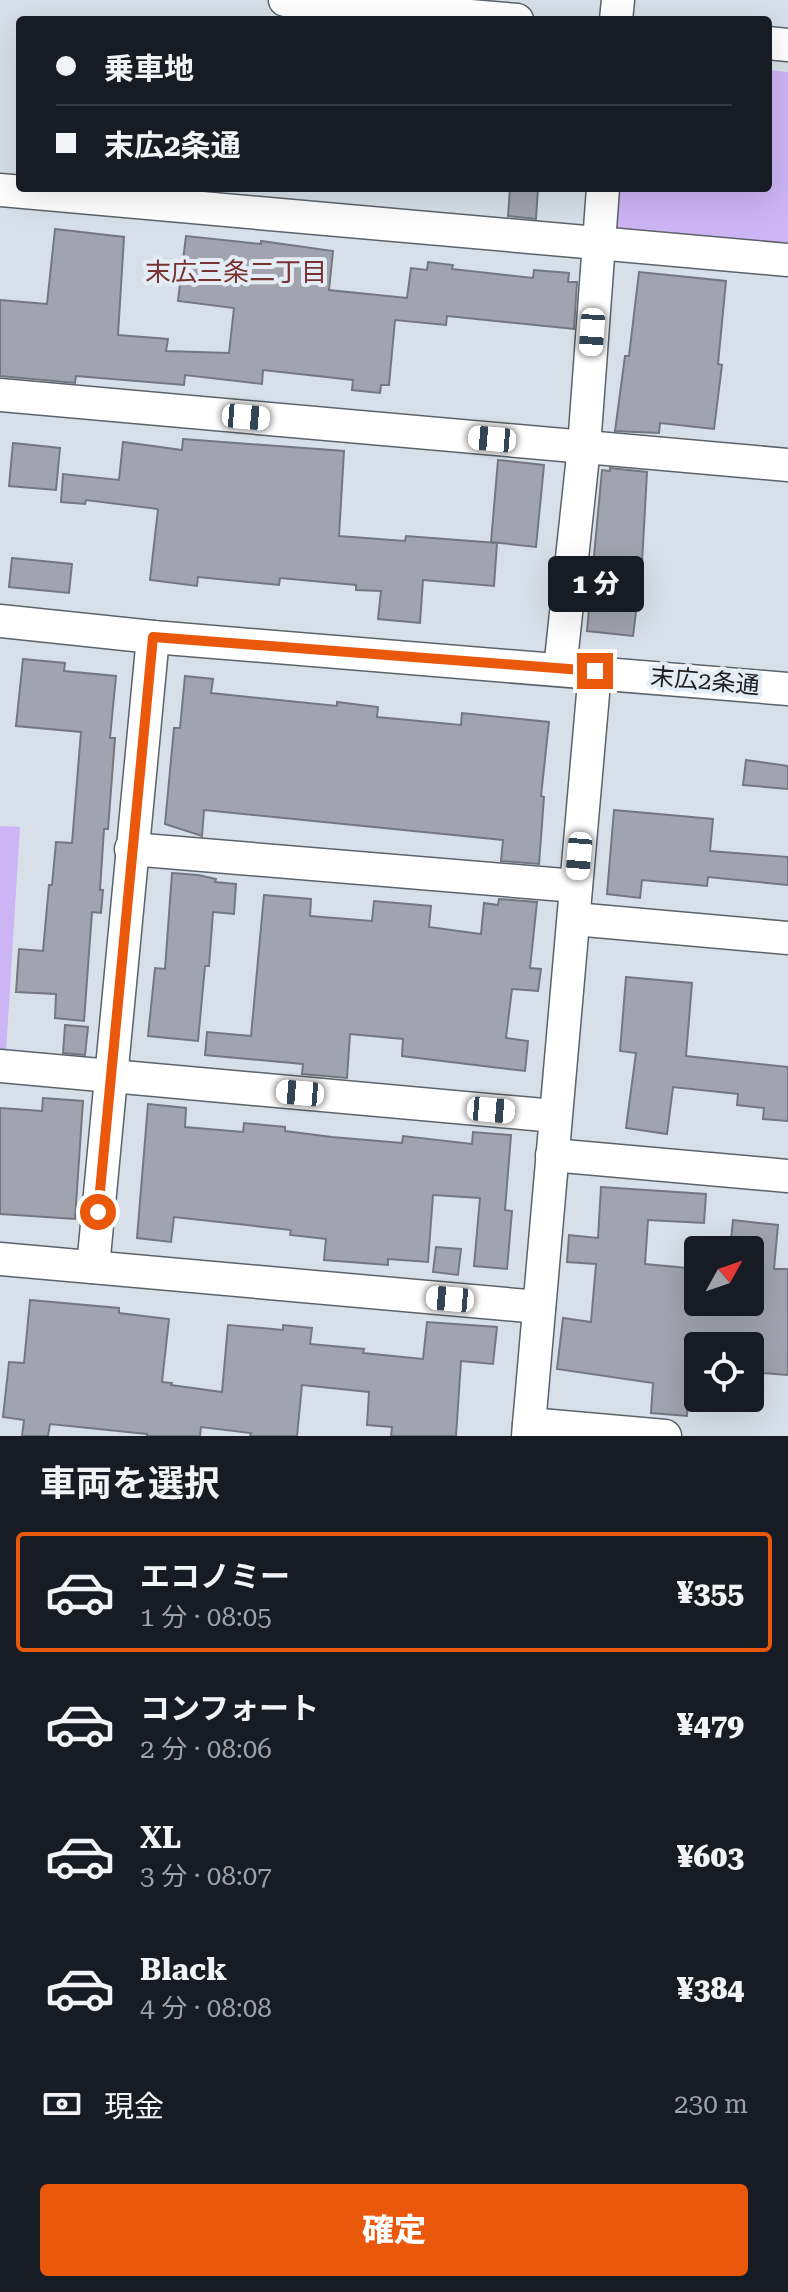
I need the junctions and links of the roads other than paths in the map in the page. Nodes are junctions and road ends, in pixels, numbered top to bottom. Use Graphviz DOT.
graph roads {
  1 [pos="285,0"];
  2 [pos="471,16"];
  3 [pos="22,192"];
  4 [pos="603,192"];
  5 [pos="598,245"];
  6 [pos="788,260"];
  7 [pos="0,395"];
  8 [pos="584,447"];
  9 [pos="788,465"];
  10 [pos="0,621"];
  11 [pos="153,637"];
  12 [pos="560,669"];
  13 [pos="595,671"];
  14 [pos="788,689"];
  15 [pos="131,849"];
  16 [pos="576,886"];
  17 [pos="574,919"];
  18 [pos="788,938"];
  19 [pos="0,1066"];
  20 [pos="110,1075"];
  21 [pos="555,1116"];
  22 [pos="552,1155"];
  23 [pos="788,1176"];
  24 [pos="0,1259"];
  25 [pos="93,1267"];
  26 [pos="539,1307"];
  27 [pos="528,1430"];
  28 [pos="665,1436"];
  1 -- 2 [label="street"];
  3 -- 5 [label="street"];
  4 -- 5 [label="street"];
  5 -- 6 [label="street"];
  5 -- 8 [label="street"];
  7 -- 8 [label="street"];
  8 -- 9 [label="street"];
  8 -- 12 [label="street"];
  10 -- 11 [label="street, 末広2条通"];
  11 -- 12 [label="street, 末広2条通"];
  11 -- 15 [label="street"];
  12 -- 13 [label="street, 末広2条通"];
  13 -- 14 [label="street, 末広2条通"];
  13 -- 16 [label="street"];
  15 -- 16 [label="street"];
  15 -- 20 [label="street"];
  16 -- 17 [label="street"];
  17 -- 18 [label="street"];
  17 -- 21 [label="street"];
  19 -- 20 [label="street"];
  20 -- 21 [label="street"];
  20 -- 25 [label="street"];
  21 -- 22 [label="street"];
  22 -- 23 [label="street"];
  22 -- 26 [label="street"];
  24 -- 25 [label="street"];
  25 -- 26 [label="street"];
  26 -- 27 [label="street"];
  27 -- 28 [label="street"];
}
